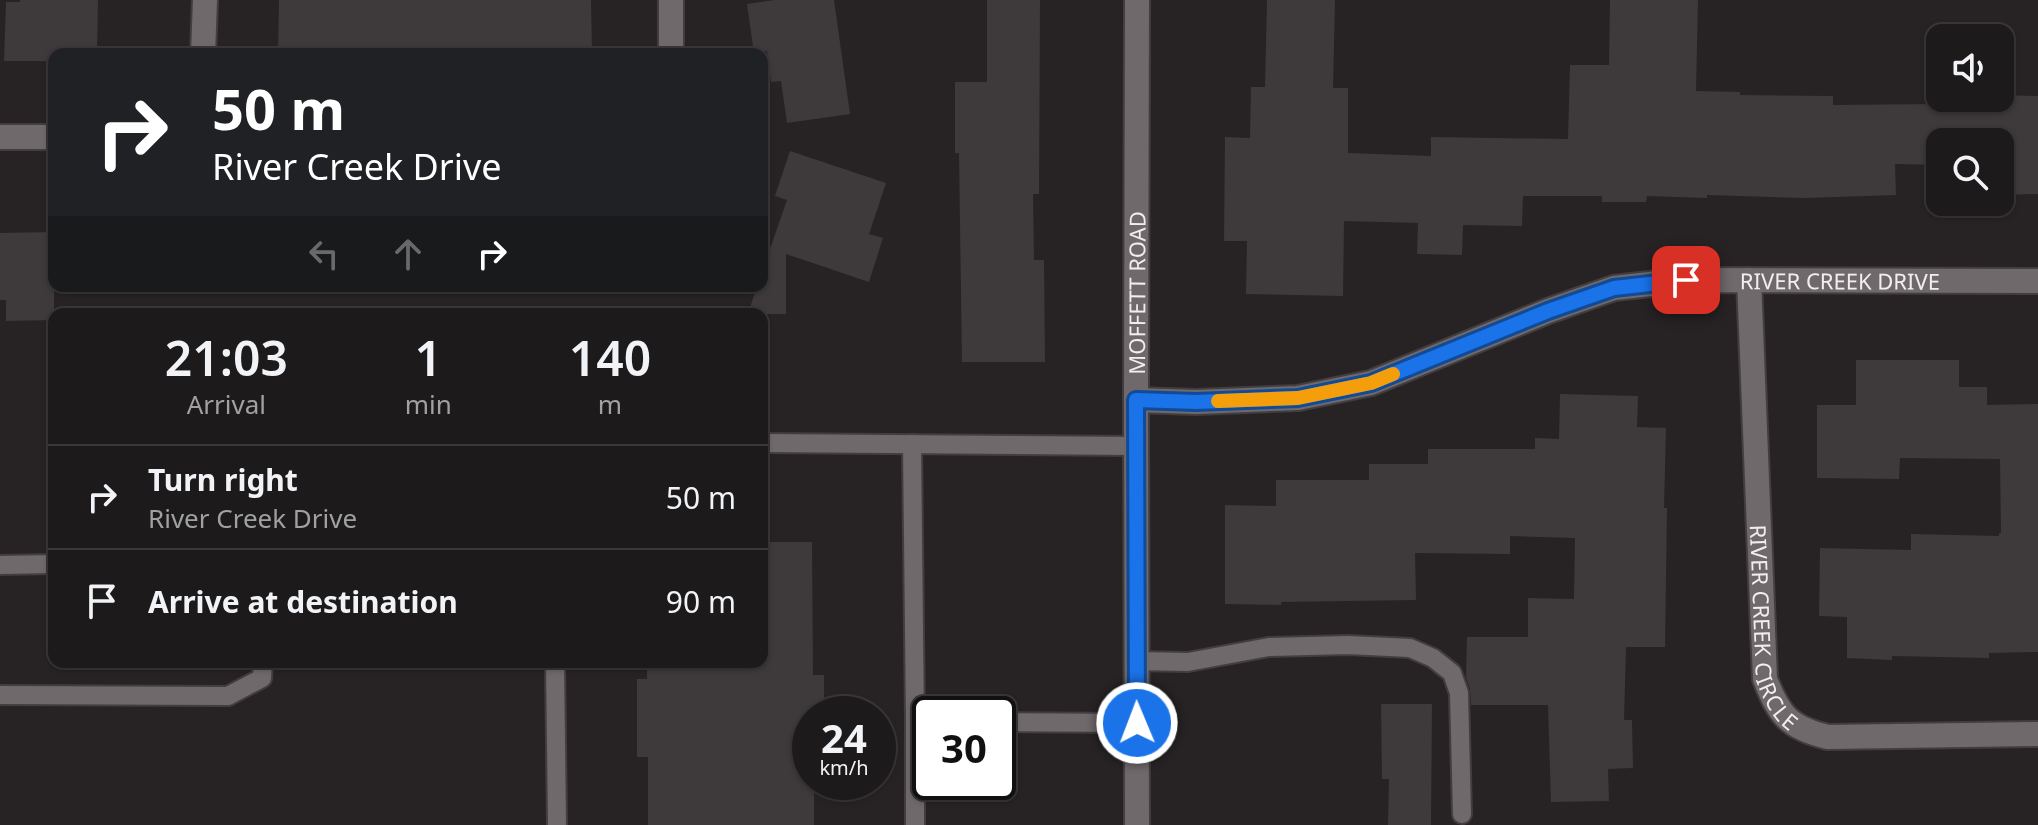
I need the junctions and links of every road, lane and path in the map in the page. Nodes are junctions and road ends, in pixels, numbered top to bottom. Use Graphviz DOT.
graph roads {
  1 [pos="205,0"];
  2 [pos="671,0"];
  3 [pos="1137,0"];
  4 [pos="203,48"];
  5 [pos="671,48"];
  6 [pos="0,137"];
  7 [pos="48,137"];
  8 [pos="1749,280"];
  9 [pos="2038,281"];
  10 [pos="1136,400"];
  11 [pos="768,443"];
  12 [pos="912,444"];
  13 [pos="1136,446"];
  14 [pos="48,564"];
  15 [pos="0,565"];
  16 [pos="1136,661"];
  17 [pos="263,668"];
  18 [pos="555,668"];
  19 [pos="0,695"];
  20 [pos="922,696"];
  21 [pos="1016,722"];
  22 [pos="1137,723"];
  23 [pos="2038,734"];
  24 [pos="917,800"];
  25 [pos="1462,814"];
  26 [pos="557,825"];
  27 [pos="915,825"];
  28 [pos="1137,825"];
  1 -- 4 [label="street"];
  2 -- 5 [label="street"];
  3 -- 10 [label="street, MOFFETT ROAD"];
  6 -- 7 [label="street"];
  8 -- 9 [label="street, RIVER CREEK DRIVE"];
  8 -- 10 [label="street, RIVER CREEK DRIVE"];
  8 -- 23 [label="street, RIVER CREEK CIRCLE"];
  10 -- 13 [label="street, MOFFETT ROAD"];
  11 -- 12 [label="lane"];
  12 -- 13 [label="lane"];
  12 -- 20 [label="lane"];
  13 -- 16 [label="street, MOFFETT ROAD"];
  14 -- 15 [label="lane"];
  16 -- 22 [label="street, MOFFETT ROAD"];
  16 -- 25 [label="lane"];
  17 -- 19 [label="lane"];
  18 -- 26 [label="lane"];
  21 -- 22 [label="lane"];
  22 -- 28 [label="street, MOFFETT ROAD"];
  24 -- 27 [label="lane"];
}
